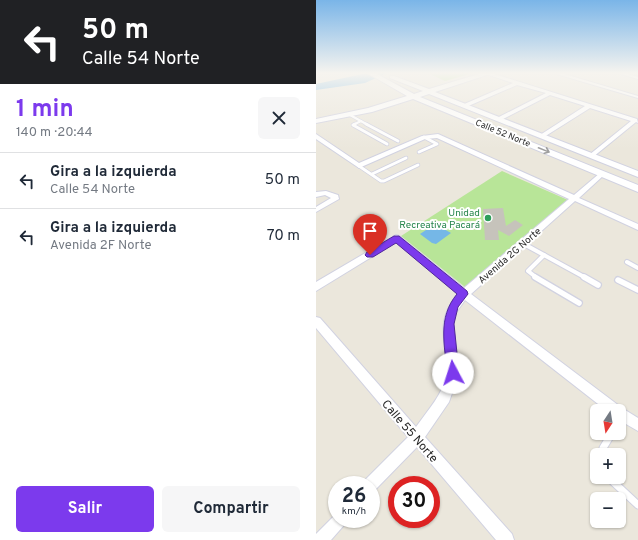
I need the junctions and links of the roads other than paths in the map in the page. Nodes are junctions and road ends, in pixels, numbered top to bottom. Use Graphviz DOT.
graph roads {
  1 [pos="388,98"];
  2 [pos="396,98"];
  3 [pos="400,98"];
  4 [pos="445,98"];
  5 [pos="453,98"];
  6 [pos="477,98"];
  7 [pos="540,98"];
  8 [pos="566,98"];
  9 [pos="420,99"];
  10 [pos="382,102"];
  11 [pos="460,104"];
  12 [pos="589,106"];
  13 [pos="369,110"];
  14 [pos="456,114"];
  15 [pos="350,115"];
  16 [pos="316,119"];
  17 [pos="499,119"];
  18 [pos="361,121"];
  19 [pos="636,121"];
  20 [pos="316,136"];
  21 [pos="542,136"];
  22 [pos="424,137"];
  23 [pos="398,141"];
  24 [pos="387,144"];
  25 [pos="419,152"];
  26 [pos="591,156"];
  27 [pos="406,158"];
  28 [pos="418,165"];
  29 [pos="359,166"];
  30 [pos="372,174"];
  31 [pos="602,174"];
  32 [pos="638,174"];
  33 [pos="638,189"];
  34 [pos="316,195"];
  35 [pos="574,198"];
  36 [pos="316,210"];
  37 [pos="638,227"];
  38 [pos="522,243"];
  39 [pos="544,255"];
  40 [pos="627,262"];
  41 [pos="638,268"];
  42 [pos="618,280"];
  43 [pos="598,285"];
  44 [pos="316,287"];
  45 [pos="638,290"];
  46 [pos="464,294"];
  47 [pos="579,303"];
  48 [pos="316,321"];
  49 [pos="606,404"];
  50 [pos="626,418"];
  51 [pos="638,425"];
  52 [pos="416,438"];
  53 [pos="379,476"];
  54 [pos="616,484"];
  55 [pos="638,505"];
  56 [pos="332,528"];
  57 [pos="321,540"];
  58 [pos="506,540"];
  1 -- 10 [label="main road"];
  2 -- 10 [label="main road"];
  3 -- 13 [label="main road"];
  4 -- 11 [label="main road, Calle 52 Norte"];
  5 -- 11 [label="main road"];
  6 -- 11 [label="street"];
  7 -- 17 [label="street"];
  8 -- 12 [label="street"];
  9 -- 14 [label="main road, Calle 52 Norte"];
  10 -- 16 [label="main road"];
  11 -- 17 [label="main road, Calle 52 Norte"];
  12 -- 19 [label="street"];
  12 -- 21 [label="street"];
  13 -- 14 [label="main road"];
  13 -- 15 [label="main road"];
  14 -- 31 [label="main road, Calle 52 Norte, one-way"];
  15 -- 16 [label="main road"];
  15 -- 18 [label="lane"];
  17 -- 21 [label="main road, Calle 52 Norte"];
  18 -- 23 [label="lane"];
  18 -- 24 [label="lane"];
  19 -- 26 [label="street"];
  20 -- 29 [label="street"];
  21 -- 26 [label="main road, Calle 52 Norte"];
  22 -- 25 [label="lane"];
  22 -- 29 [label="street"];
  22 -- 35 [label="street"];
  26 -- 32 [label="main road, Calle 52 Norte"];
  27 -- 30 [label="lane"];
  28 -- 30 [label="lane"];
  29 -- 30 [label="lane"];
  31 -- 33 [label="main road, Calle 52 Norte"];
  31 -- 35 [label="street, Avenida 2G Norte"];
  34 -- 36 [label="street"];
  35 -- 37 [label="street"];
  35 -- 38 [label="street, Avenida 2G Norte"];
  38 -- 39 [label="lane"];
  38 -- 46 [label="street, Avenida 2G Norte"];
  39 -- 43 [label="lane"];
  39 -- 47 [label="lane"];
  40 -- 41 [label="lane"];
  42 -- 45 [label="lane"];
  44 -- 46 [label="street"];
  46 -- 49 [label="street"];
  46 -- 52 [label="street, Avenida 2G Norte"];
  48 -- 52 [label="street, Calle 55 Norte"];
  50 -- 51 [label="street"];
  52 -- 53 [label="street, Avenida 2G Norte"];
  52 -- 58 [label="street, Calle 55 Norte"];
  54 -- 55 [label="lane"];
  56 -- 57 [label="street"];
}
